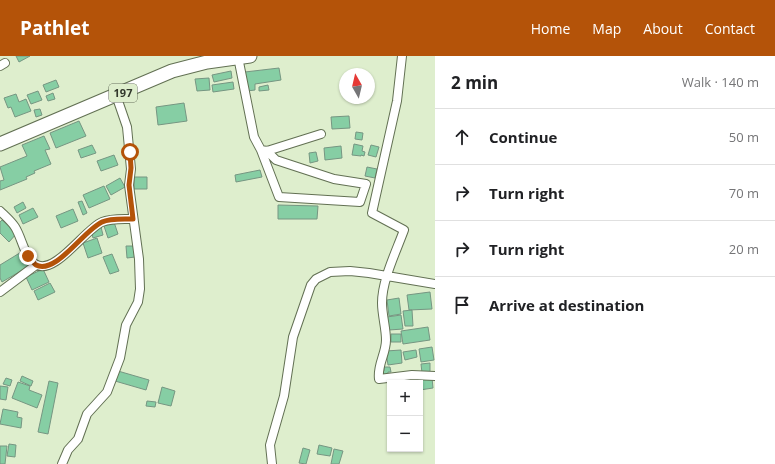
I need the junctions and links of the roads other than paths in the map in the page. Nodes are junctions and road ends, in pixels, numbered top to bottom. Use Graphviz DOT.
graph roads {
  1 [pos="402,56"];
  2 [pos="244,57"];
  3 [pos="206,59"];
  4 [pos="116,96"];
  5 [pos="322,134"];
  6 [pos="0,144"];
  7 [pos="264,150"];
  8 [pos="0,211"];
  9 [pos="133,219"];
  10 [pos="36,265"];
  11 [pos="388,277"];
  12 [pos="435,284"];
  13 [pos="0,292"];
  14 [pos="435,376"];
  15 [pos="62,464"];
  16 [pos="272,464"];
  1 -- 11 [label="street"];
  2 -- 3 [label="highway, 197"];
  2 -- 7 [label="street"];
  3 -- 4 [label="highway, 197"];
  4 -- 6 [label="highway, 197"];
  4 -- 9 [label="street"];
  5 -- 7 [label="street"];
  7 -- 7 [label="street"];
  8 -- 10 [label="street"];
  9 -- 10 [label="street"];
  9 -- 15 [label="street"];
  10 -- 13 [label="street"];
  11 -- 12 [label="street"];
  11 -- 14 [label="street"];
  11 -- 16 [label="street"];
}
